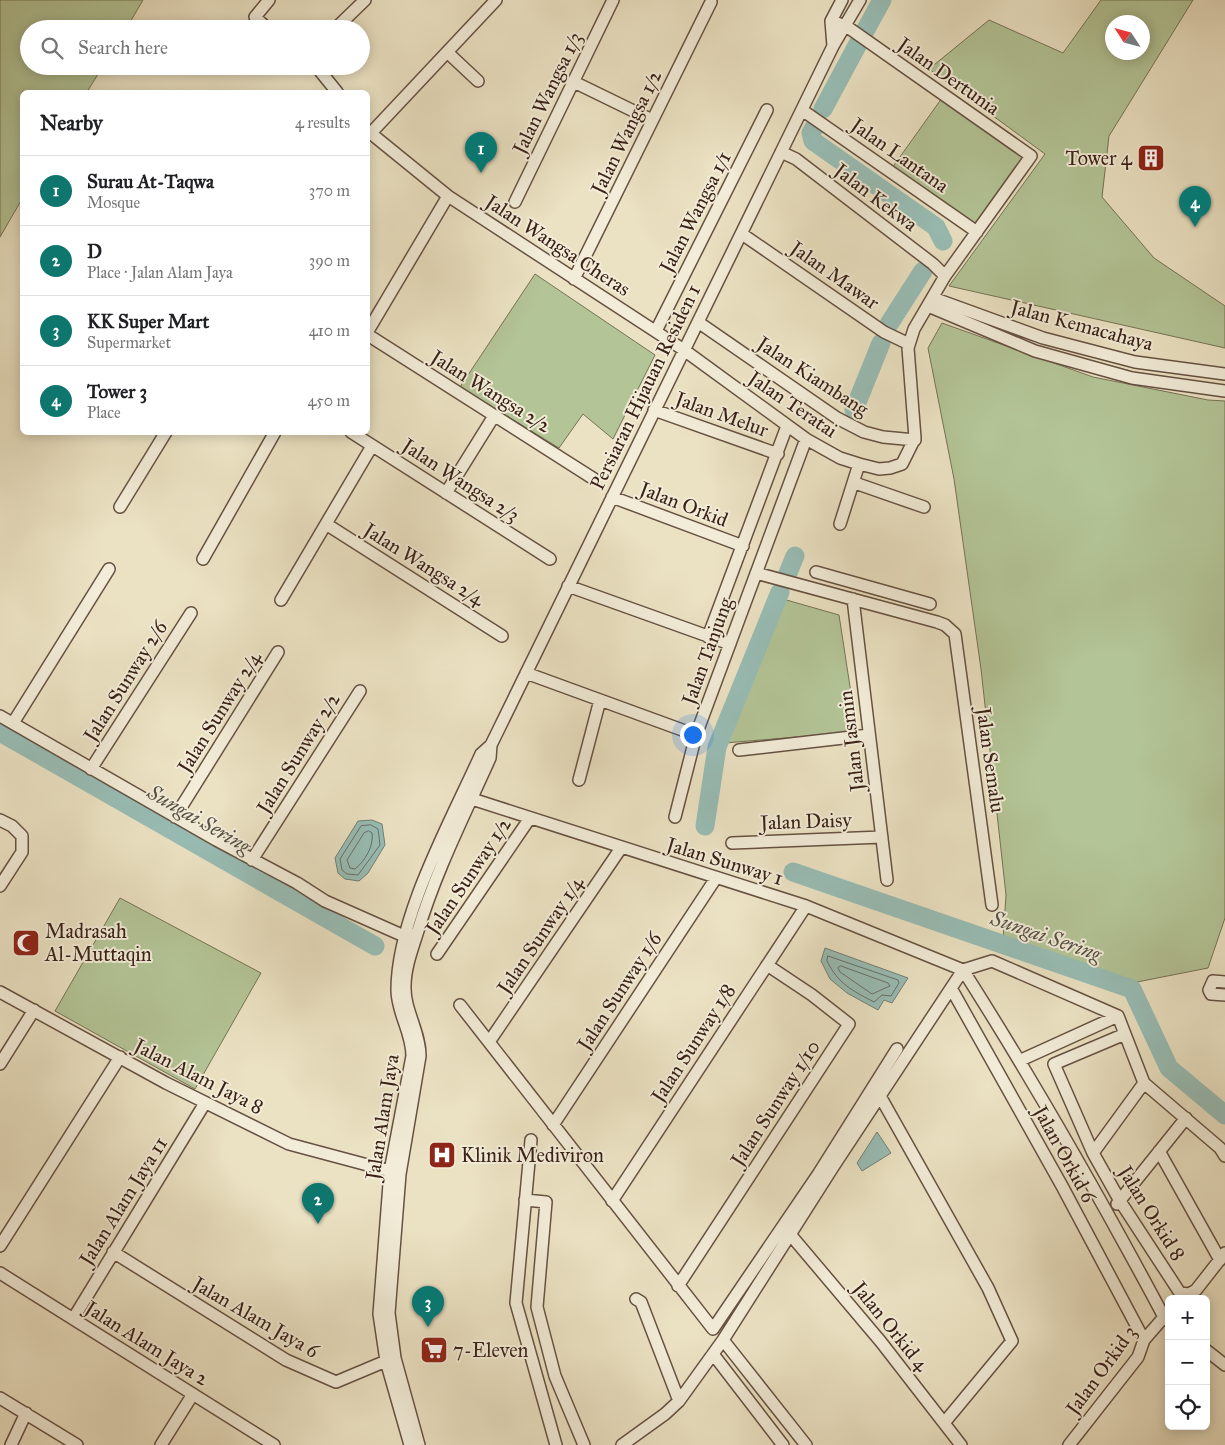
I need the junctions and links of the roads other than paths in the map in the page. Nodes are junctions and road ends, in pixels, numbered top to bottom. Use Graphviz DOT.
graph roads {
  1 [pos="269,0"];
  2 [pos="365,0"];
  3 [pos="496,0"];
  4 [pos="613,0"];
  5 [pos="842,0"];
  6 [pos="860,0"];
  7 [pos="711,2"];
  8 [pos="258,20"];
  9 [pos="344,20"];
  10 [pos="832,21"];
  11 [pos="846,26"];
  12 [pos="833,46"];
  13 [pos="447,52"];
  14 [pos="323,75"];
  15 [pos="478,81"];
  16 [pos="574,82"];
  17 [pos="335,90"];
  18 [pos="767,110"];
  19 [pos="802,110"];
  20 [pos="652,120"];
  21 [pos="370,131"];
  22 [pos="370,133"];
  23 [pos="781,152"];
  24 [pos="448,196"];
  25 [pos="514,202"];
  26 [pos="977,232"];
  27 [pos="742,234"];
  28 [pos="945,276"];
  29 [pos="574,279"];
  30 [pos="930,302"];
  31 [pos="698,322"];
  32 [pos="370,327"];
  33 [pos="656,331"];
  34 [pos="370,336"];
  35 [pos="909,344"];
  36 [pos="684,350"];
  37 [pos="1225,374"];
  38 [pos="1225,391"];
  39 [pos="654,410"];
  40 [pos="494,416"];
  41 [pos="787,426"];
  42 [pos="164,435"];
  43 [pos="273,435"];
  44 [pos="356,435"];
  45 [pos="806,439"];
  46 [pos="915,440"];
  47 [pos="372,446"];
  48 [pos="778,454"];
  49 [pos="859,464"];
  50 [pos="594,479"];
  51 [pos="855,483"];
  52 [pos="446,493"];
  53 [pos="612,496"];
  54 [pos="120,507"];
  55 [pos="924,507"];
  56 [pos="326,524"];
  57 [pos="840,524"];
  58 [pos="743,546"];
  59 [pos="203,559"];
  60 [pos="550,559"];
  61 [pos="108,569"];
  62 [pos="756,572"];
  63 [pos="816,572"];
  64 [pos="568,586"];
  65 [pos="853,599"];
  66 [pos="281,600"];
  67 [pos="930,604"];
  68 [pos="191,612"];
  69 [pos="502,636"];
  70 [pos="708,637"];
  71 [pos="730,644"];
  72 [pos="278,652"];
  73 [pos="526,673"];
  74 [pos="360,691"];
  75 [pos="600,700"];
  76 [pos="0,716"];
  77 [pos="13,723"];
  78 [pos="696,735"];
  79 [pos="869,735"];
  80 [pos="739,750"];
  81 [pos="91,769"];
  82 [pos="579,780"];
  83 [pos="473,785"];
  84 [pos="472,799"];
  85 [pos="459,804"];
  86 [pos="486,804"];
  87 [pos="175,816"];
  88 [pos="464,816"];
  89 [pos="675,817"];
  90 [pos="530,818"];
  91 [pos="0,820"];
  92 [pos="882,837"];
  93 [pos="732,843"];
  94 [pos="621,848"];
  95 [pos="252,860"];
  96 [pos="716,878"];
  97 [pos="887,880"];
  98 [pos="0,886"];
  99 [pos="992,905"];
  100 [pos="425,906"];
  101 [pos="806,906"];
  102 [pos="404,936"];
  103 [pos="438,954"];
  104 [pos="767,965"];
  105 [pos="963,970"];
  106 [pos="1225,982"];
  107 [pos="405,985"];
  108 [pos="951,988"];
  109 [pos="0,992"];
  110 [pos="1225,995"];
  111 [pos="460,1005"];
  112 [pos="34,1010"];
  113 [pos="1118,1016"];
  114 [pos="1125,1034"];
  115 [pos="489,1042"];
  116 [pos="896,1049"];
  117 [pos="120,1056"];
  118 [pos="1020,1060"];
  119 [pos="0,1064"];
  120 [pos="1144,1083"];
  121 [pos="880,1096"];
  122 [pos="205,1103"];
  123 [pos="1186,1118"];
  124 [pos="1080,1122"];
  125 [pos="553,1125"];
  126 [pos="1062,1130"];
  127 [pos="531,1140"];
  128 [pos="1159,1151"];
  129 [pos="1093,1153"];
  130 [pos="1225,1156"];
  131 [pos="390,1171"];
  132 [pos="525,1200"];
  133 [pos="612,1201"];
  134 [pos="1120,1201"];
  135 [pos="1110,1214"];
  136 [pos="790,1233"];
  137 [pos="0,1246"];
  138 [pos="113,1252"];
  139 [pos="1222,1257"];
  140 [pos="0,1273"];
  141 [pos="678,1286"];
  142 [pos="636,1300"];
  143 [pos="1165,1317"];
  144 [pos="72,1319"];
  145 [pos="1165,1320"];
  146 [pos="723,1340"];
  147 [pos="1144,1340"];
  148 [pos="1210,1353"];
  149 [pos="713,1354"];
  150 [pos="386,1362"];
  151 [pos="1225,1365"];
  152 [pos="193,1394"];
  153 [pos="0,1398"];
  154 [pos="679,1401"];
  155 [pos="26,1413"];
  156 [pos="944,1423"];
  157 [pos="410,1444"];
  158 [pos="781,1444"];
  159 [pos="11,1445"];
  160 [pos="77,1445"];
  161 [pos="161,1445"];
  162 [pos="274,1445"];
  163 [pos="556,1445"];
  164 [pos="584,1445"];
  165 [pos="622,1445"];
  166 [pos="806,1445"];
  167 [pos="961,1445"];
  168 [pos="1069,1445"];
  1 -- 8 [label="street"];
  2 -- 9 [label="street"];
  3 -- 13 [label="street"];
  4 -- 16 [label="street, Jalan Wangsa 1/3"];
  5 -- 10 [label="street, Persiaran Hijauan Residen 1"];
  6 -- 11 [label="street, Persiaran Hijauan Residen 1"];
  7 -- 20 [label="street, Jalan Wangsa 1/2"];
  10 -- 11 [label="street, Jalan Dertunia"];
  10 -- 12 [label="street, Persiaran Hijauan Residen 1"];
  11 -- 12 [label="street, Persiaran Hijauan Residen 1"];
  11 -- 26 [label="street, Jalan Dertunia"];
  12 -- 19 [label="street, Persiaran Hijauan Residen 1"];
  13 -- 15 [label="street"];
  13 -- 21 [label="street"];
  14 -- 17 [label="street"];
  16 -- 20 [label="street"];
  16 -- 25 [label="street, Jalan Wangsa 1/3"];
  18 -- 33 [label="street, Jalan Wangsa 1/1"];
  19 -- 23 [label="street, Persiaran Hijauan Residen 1"];
  19 -- 26 [label="street, Jalan Lantana"];
  20 -- 29 [label="street, Jalan Wangsa 1/2"];
  22 -- 24 [label="street, Jalan Wangsa Cheras"];
  23 -- 27 [label="street, Persiaran Hijauan Residen 1"];
  23 -- 28 [label="street, Jalan Kekwa"];
  24 -- 29 [label="street, Jalan Wangsa Cheras"];
  24 -- 32 [label="street"];
  26 -- 28 [label="street"];
  27 -- 31 [label="street, Persiaran Hijauan Residen 1"];
  27 -- 35 [label="street, Jalan Mawar"];
  28 -- 30 [label="street"];
  29 -- 33 [label="street, Jalan Wangsa Cheras"];
  30 -- 35 [label="street"];
  30 -- 37 [label="street, Jalan Kemacahaya"];
  30 -- 38 [label="street, Jalan Kemacahaya"];
  31 -- 36 [label="street, Persiaran Hijauan Residen 1"];
  31 -- 46 [label="street, Jalan Kiambang"];
  33 -- 36 [label="street, Jalan Wangsa Cheras"];
  34 -- 40 [label="street, Jalan Wangsa 2/2"];
  35 -- 46 [label="street"];
  36 -- 39 [label="street, Persiaran Hijauan Residen 1"];
  36 -- 41 [label="street, Jalan Teratai"];
  39 -- 48 [label="street, Jalan Melur"];
  39 -- 53 [label="street, Persiaran Hijauan Residen 1"];
  40 -- 50 [label="street, Jalan Wangsa 2/2"];
  40 -- 52 [label="street"];
  41 -- 45 [label="street, Jalan Teratai"];
  41 -- 48 [label="street"];
  42 -- 54 [label="street"];
  43 -- 59 [label="street"];
  44 -- 47 [label="street, Jalan Wangsa 2/3"];
  45 -- 49 [label="street, Jalan Teratai"];
  45 -- 62 [label="street, Jalan Tanjung"];
  46 -- 49 [label="street, Jalan Teratai"];
  47 -- 52 [label="street, Jalan Wangsa 2/3"];
  47 -- 56 [label="street"];
  48 -- 58 [label="street"];
  49 -- 51 [label="street"];
  51 -- 55 [label="street"];
  51 -- 57 [label="street"];
  52 -- 60 [label="street, Jalan Wangsa 2/3"];
  53 -- 58 [label="street, Jalan Orkid"];
  53 -- 64 [label="street, Persiaran Hijauan Residen 1"];
  56 -- 66 [label="street"];
  56 -- 69 [label="street, Jalan Wangsa 2/4"];
  58 -- 70 [label="street"];
  61 -- 77 [label="street"];
  62 -- 65 [label="street"];
  62 -- 71 [label="street, Jalan Tanjung"];
  63 -- 67 [label="street"];
  64 -- 70 [label="street"];
  64 -- 73 [label="street, Persiaran Hijauan Residen 1"];
  65 -- 79 [label="street, Jalan Jasmin"];
  65 -- 99 [label="street, Jalan Semalu"];
  68 -- 81 [label="street, Jalan Sunway 2/6"];
  70 -- 71 [label="street"];
  71 -- 78 [label="street, Jalan Tanjung"];
  72 -- 87 [label="street, Jalan Sunway 2/4"];
  73 -- 75 [label="street, Jalan Tanjung"];
  73 -- 83 [label="street, Persiaran Hijauan Residen 1"];
  74 -- 95 [label="street, Jalan Sunway 2/2"];
  75 -- 78 [label="street, Jalan Tanjung"];
  75 -- 82 [label="street"];
  76 -- 77 [label="street"];
  77 -- 81 [label="street"];
  78 -- 89 [label="street"];
  79 -- 80 [label="street"];
  79 -- 92 [label="street, Jalan Jasmin"];
  81 -- 87 [label="street"];
  83 -- 84 [label="street, Persiaran Hijauan Residen 1"];
  83 -- 85 [label="street, Persiaran Hijauan Residen 1"];
  83 -- 86 [label="street"];
  84 -- 85 [label="street"];
  84 -- 86 [label="street, Jalan Sunway 1"];
  84 -- 88 [label="street"];
  85 -- 102 [label="street, Jalan Alam Jaya"];
  86 -- 88 [label="street"];
  86 -- 90 [label="street, Jalan Sunway 1"];
  87 -- 95 [label="street"];
  88 -- 100 [label="street"];
  90 -- 94 [label="street, Jalan Sunway 1"];
  90 -- 103 [label="street, Jalan Sunway 1/2"];
  91 -- 98 [label="street"];
  92 -- 93 [label="street, Jalan Daisy"];
  92 -- 97 [label="street, Jalan Jasmin"];
  94 -- 96 [label="street, Jalan Sunway 1"];
  94 -- 115 [label="street, Jalan Sunway 1/4"];
  95 -- 102 [label="street"];
  96 -- 101 [label="street, Jalan Sunway 1"];
  96 -- 125 [label="street, Jalan Sunway 1/6"];
  100 -- 102 [label="street"];
  100 -- 107 [label="street, Jalan Alam Jaya"];
  101 -- 104 [label="street, Jalan Sunway 1/8"];
  101 -- 105 [label="street, Jalan Sunway 1"];
  102 -- 107 [label="street"];
  102 -- 131 [label="street, Jalan Alam Jaya"];
  104 -- 133 [label="street, Jalan Sunway 1/8"];
  104 -- 141 [label="street, Jalan Sunway 1/10"];
  105 -- 108 [label="street"];
  105 -- 113 [label="street"];
  105 -- 118 [label="street"];
  106 -- 110 [label="street"];
  107 -- 157 [label="street, Jalan Alam Jaya"];
  108 -- 121 [label="street"];
  108 -- 147 [label="street, Jalan Orkid 6"];
  109 -- 112 [label="street, Jalan Alam Jaya 8"];
  111 -- 115 [label="street"];
  112 -- 117 [label="street, Jalan Alam Jaya 8"];
  112 -- 119 [label="street"];
  113 -- 114 [label="street"];
  113 -- 118 [label="street"];
  114 -- 120 [label="street"];
  114 -- 124 [label="street, Jalan Orkid 8"];
  115 -- 125 [label="street"];
  116 -- 141 [label="street"];
  117 -- 122 [label="street, Jalan Alam Jaya 8"];
  117 -- 137 [label="street"];
  118 -- 126 [label="street"];
  120 -- 123 [label="street"];
  120 -- 129 [label="street"];
  121 -- 136 [label="street"];
  121 -- 156 [label="street"];
  122 -- 131 [label="street, Jalan Alam Jaya 8"];
  122 -- 138 [label="street, Jalan Alam Jaya 11"];
  123 -- 128 [label="street"];
  123 -- 130 [label="street"];
  124 -- 126 [label="street"];
  124 -- 129 [label="street, Jalan Orkid 8"];
  125 -- 133 [label="street"];
  126 -- 135 [label="street"];
  127 -- 132 [label="street"];
  128 -- 134 [label="street"];
  128 -- 139 [label="street"];
  129 -- 134 [label="street, Jalan Orkid 8"];
  131 -- 150 [label="street, Jalan Alam Jaya"];
  132 -- 163 [label="street"];
  132 -- 164 [label="street"];
  133 -- 141 [label="street"];
  134 -- 135 [label="street"];
  134 -- 139 [label="street, Jalan Orkid 8"];
  135 -- 143 [label="street"];
  136 -- 146 [label="street"];
  136 -- 156 [label="street, Jalan Orkid 4"];
  138 -- 144 [label="street, Jalan Alam Jaya 11"];
  138 -- 150 [label="street, Jalan Alam Jaya 6"];
  140 -- 144 [label="street, Jalan Alam Jaya 2"];
  142 -- 154 [label="street"];
  144 -- 152 [label="street, Jalan Alam Jaya 2"];
  145 -- 147 [label="street, Jalan Orkid 3"];
  146 -- 149 [label="street"];
  146 -- 166 [label="street"];
  147 -- 168 [label="street, Jalan Orkid 3"];
  148 -- 151 [label="street"];
  149 -- 154 [label="street"];
  149 -- 158 [label="street"];
  150 -- 157 [label="street, Jalan Alam Jaya"];
  152 -- 161 [label="street"];
  152 -- 162 [label="street, Jalan Alam Jaya 2"];
  153 -- 155 [label="street"];
  154 -- 165 [label="street"];
  155 -- 159 [label="street"];
  155 -- 160 [label="street"];
  156 -- 167 [label="street, Jalan Orkid 4"];
}
